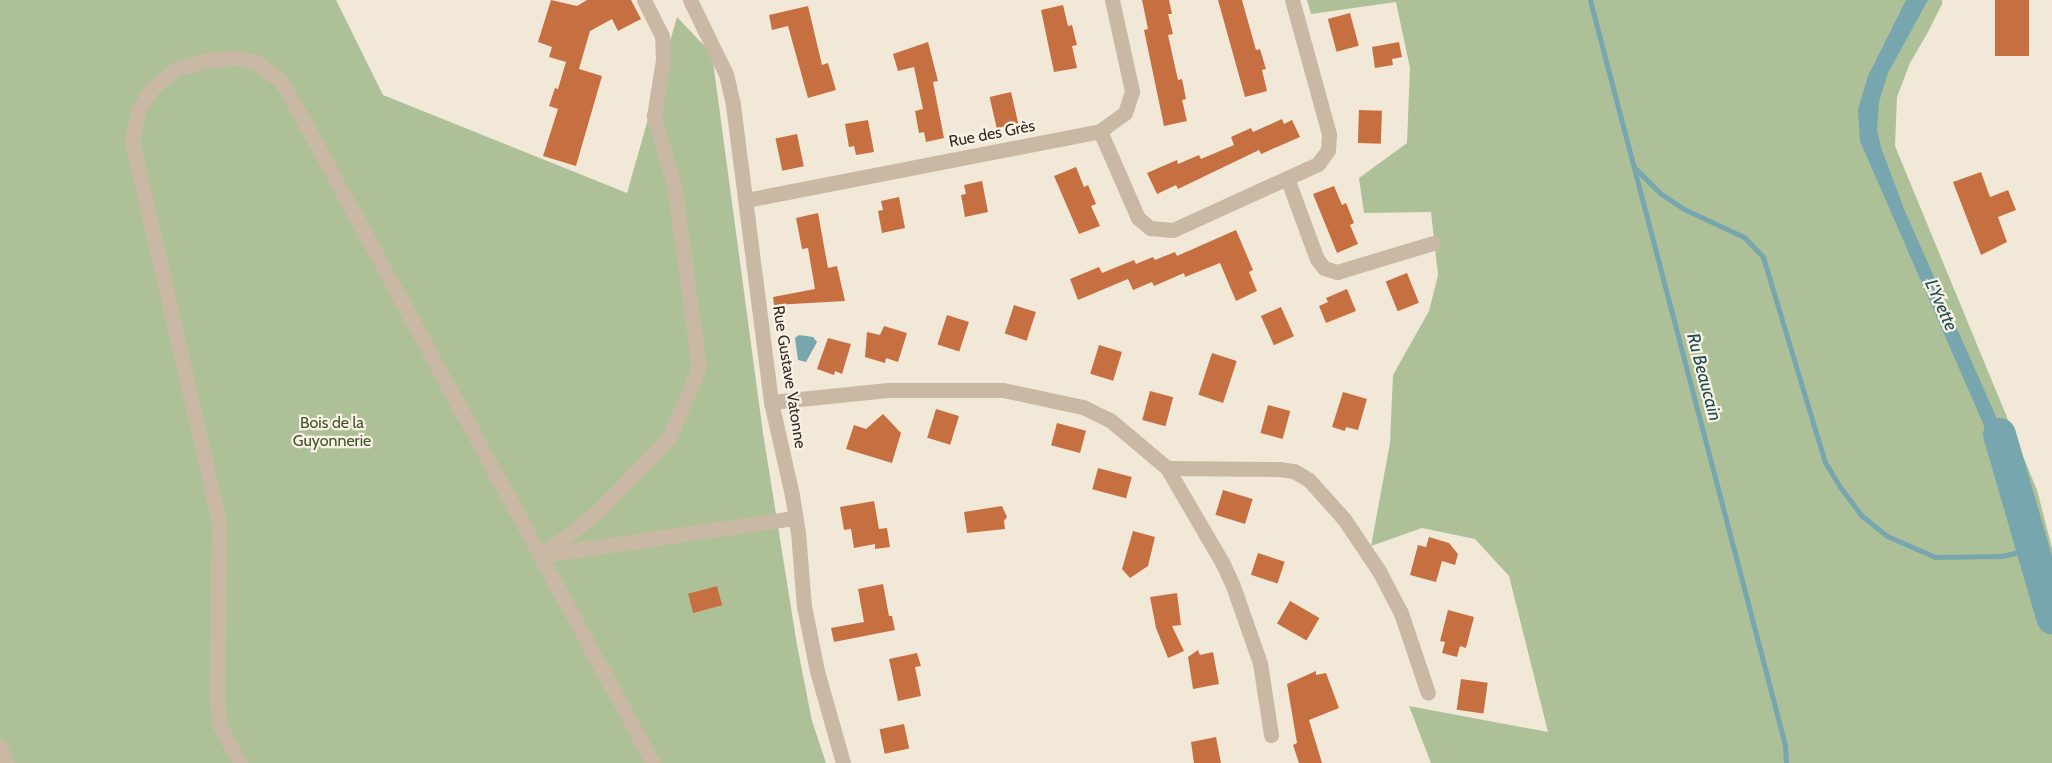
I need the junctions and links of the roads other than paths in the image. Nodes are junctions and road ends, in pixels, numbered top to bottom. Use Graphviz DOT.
graph roads {
  1 [pos="644,0"];
  2 [pos="690,0"];
  3 [pos="1112,0"];
  4 [pos="1292,0"];
  5 [pos="1100,131"];
  6 [pos="1287,178"];
  7 [pos="746,200"];
  8 [pos="1433,243"];
  9 [pos="771,402"];
  10 [pos="1167,468"];
  11 [pos="795,518"];
  12 [pos="540,556"];
  13 [pos="1428,693"];
  14 [pos="1270,735"];
  15 [pos="0,747"];
  16 [pos="8,763"];
  17 [pos="240,763"];
  18 [pos="653,763"];
  19 [pos="843,763"];
  1 -- 12 [label="street"];
  2 -- 7 [label="street, Rue Gustave Vatonne"];
  3 -- 5 [label="street, Rue des Grès"];
  4 -- 6 [label="street"];
  5 -- 6 [label="street"];
  5 -- 7 [label="street, Rue des Grès"];
  6 -- 8 [label="street"];
  7 -- 9 [label="street, Rue Gustave Vatonne"];
  9 -- 10 [label="street"];
  9 -- 11 [label="street, Rue Gustave Vatonne"];
  10 -- 13 [label="street"];
  10 -- 14 [label="street"];
  11 -- 12 [label="street"];
  11 -- 19 [label="street, Rue Gustave Vatonne"];
  12 -- 17 [label="street"];
  12 -- 18 [label="street"];
  15 -- 16 [label="street"];
}
